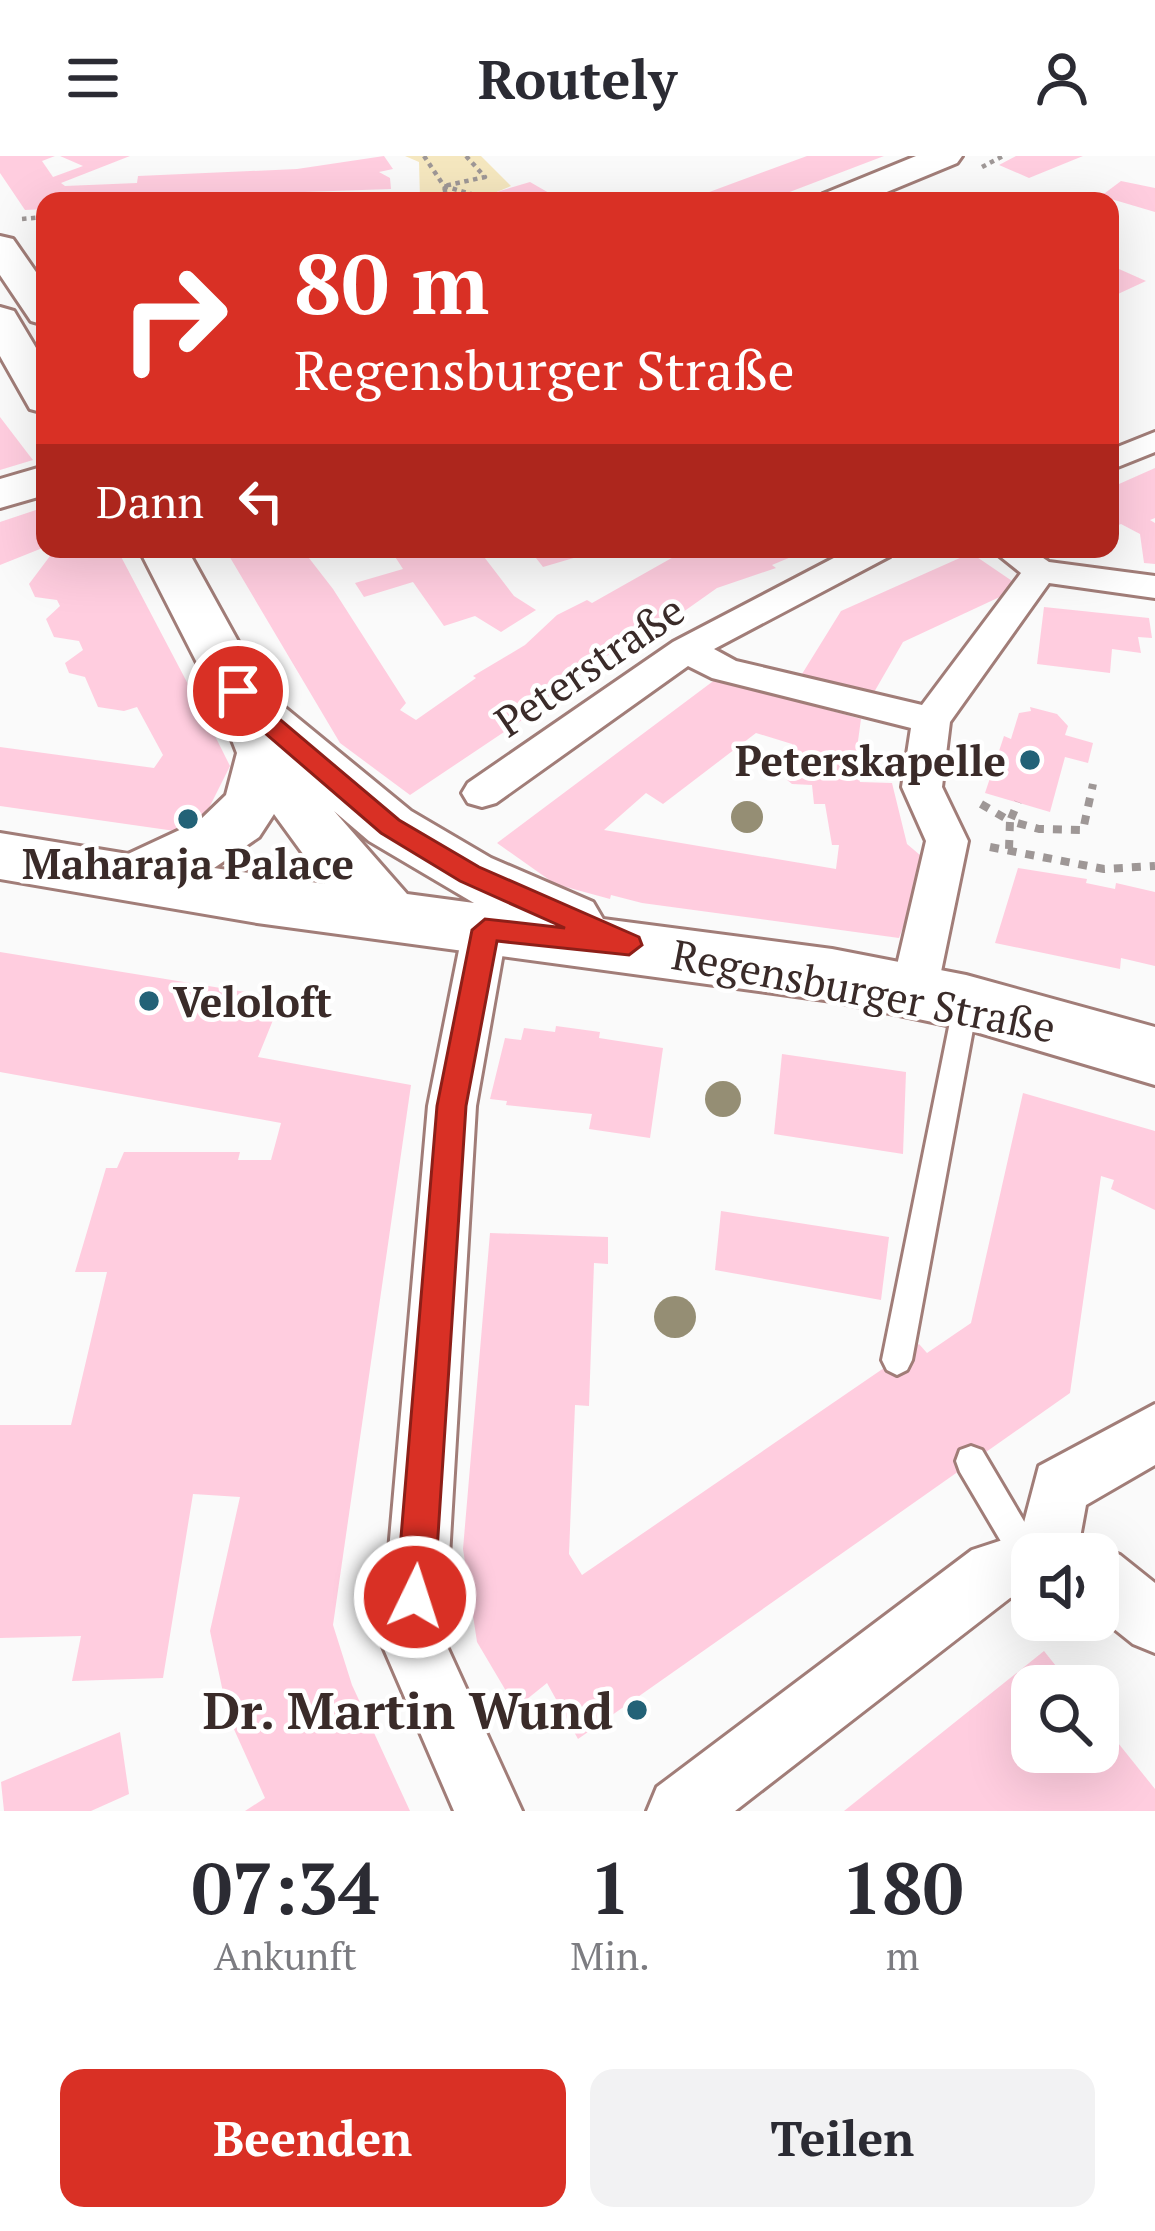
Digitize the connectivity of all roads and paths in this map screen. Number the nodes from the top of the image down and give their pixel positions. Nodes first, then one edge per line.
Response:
1 (424, 156) edge
2 (466, 156) edge
3 (945, 156) edge
4 (444, 185) junction
5 (445, 192) edge
6 (466, 192) edge
7 (858, 192) edge
8 (0, 247) edge
9 (36, 300) edge
10 (0, 319) edge
11 (36, 384) edge
12 (1155, 441) edge
13 (1119, 457) edge
14 (36, 483) edge
15 (0, 494) edge
16 (168, 558) edge
17 (859, 558) edge
18 (1021, 558) edge
19 (1040, 571) junction
20 (1155, 587) edge
21 (686, 650) junction
22 (931, 720) junction
23 (255, 729) junction
24 (1094, 784) dead end
25 (482, 793) dead end
26 (967, 796) dead end
27 (1018, 802) dead end
28 (1010, 821) junction
29 (1009, 850) dead end
30 (1025, 852) dead end
31 (0, 856) edge
32 (1155, 866) edge
33 (130, 878) junction
34 (389, 917) junction
35 (485, 930) junction
36 (629, 945) junction
37 (934, 979) junction
38 (1155, 1056) edge
39 (897, 1360) dead end
40 (1155, 1432) edge
41 (971, 1461) dead end
42 (1019, 1533) edge
43 (1045, 1533) edge
44 (1011, 1567) edge
45 (1119, 1594) edge
46 (1155, 1622) edge
47 (488, 1811) edge
48 (681, 1811) edge

1 - 4 path
2 - 4 path
3 - 7 main road
4 - 5 path
4 - 6 path
8 - 9 main road
10 - 11 main road
12 - 13 street
14 - 15 main road
16 - 23 main road
17 - 21 street, Peterstraße
18 - 19 street
19 - 20 street
19 - 22 street
21 - 22 street
21 - 25 street, Peterstraße
22 - 37 street
23 - 33 main road
23 - 34 main road
23 - 36 main road
24 - 28 path
26 - 28 path
27 - 28 path
28 - 29 path
30 - 32 path
31 - 33 main road, Regensburger Straße
33 - 34 main road, Regensburger Straße
34 - 35 main road, Regensburger Straße
35 - 36 main road, Regensburger Straße
35 - 47 street
36 - 37 main road, Regensburger Straße
37 - 38 main road, Regensburger Straße
37 - 39 lane
40 - 43 street
41 - 42 lane
44 - 48 street
45 - 46 street

